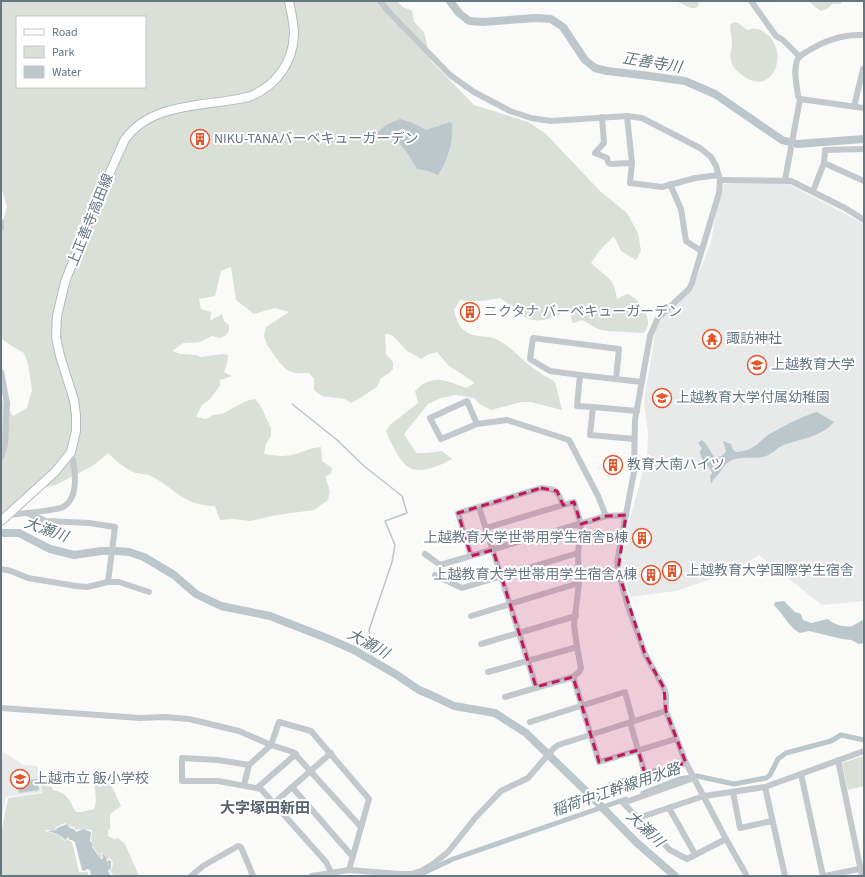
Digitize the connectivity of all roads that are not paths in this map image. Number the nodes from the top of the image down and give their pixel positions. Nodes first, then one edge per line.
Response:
1 (289, 1) edge
2 (380, 1) edge
3 (752, 1) edge
4 (864, 36) edge
5 (800, 56) junction
6 (864, 70) edge
7 (800, 99) junction
8 (854, 107) junction
9 (864, 108) edge
10 (627, 116) junction
11 (602, 118) junction
12 (864, 150) edge
13 (632, 163) junction
14 (824, 164) junction
15 (719, 177) junction
16 (785, 180) junction
17 (864, 181) edge
18 (670, 184) junction
19 (812, 191) junction
20 (864, 220) edge
21 (1, 222) edge
22 (1, 228) edge
23 (701, 251) junction
24 (1, 372) edge
25 (580, 375) junction
26 (616, 379) junction
27 (642, 382) junction
28 (593, 407) junction
29 (637, 411) junction
30 (477, 424) junction
31 (634, 439) junction
32 (71, 452) junction
33 (1, 457) edge
34 (563, 505) junction
35 (480, 507) junction
36 (29, 514) junction
37 (606, 516) junction
38 (626, 516) junction
39 (2, 519) edge
40 (581, 524) junction
41 (486, 528) junction
42 (493, 550) junction
43 (578, 553) junction
44 (425, 554) dead end
45 (472, 556) junction
46 (1, 569) edge
47 (435, 575) dead end
48 (501, 576) junction
49 (108, 582) junction
50 (579, 583) junction
51 (149, 592) dead end
52 (510, 604) junction
53 (471, 616) dead end
54 (576, 616) junction
55 (519, 632) junction
56 (481, 644) dead end
57 (576, 647) junction
58 (528, 660) junction
59 (488, 672) dead end
60 (573, 677) junction
61 (536, 687) junction
62 (504, 697) dead end
63 (582, 705) junction
64 (1, 708) edge
65 (666, 711) junction
66 (530, 722) dead end
67 (632, 722) junction
68 (591, 735) junction
69 (676, 739) junction
70 (271, 745) junction
71 (638, 750) junction
72 (864, 751) edge
73 (331, 753) junction
74 (296, 754) junction
75 (838, 760) junction
76 (686, 763) junction
77 (249, 765) junction
78 (310, 770) junction
79 (645, 774) junction
80 (802, 774) junction
81 (694, 778) junction
82 (244, 785) junction
83 (610, 785) dead end
84 (292, 787) junction
85 (765, 787) junction
86 (257, 788) junction
87 (733, 792) junction
88 (704, 796) junction
89 (274, 803) junction
90 (669, 808) junction
91 (638, 818) junction
92 (772, 821) junction
93 (361, 826) junction
94 (726, 839) junction
95 (695, 854) junction
96 (352, 856) junction
97 (862, 868) edge
98 (348, 870) junction
99 (331, 872) junction
100 (191, 876) edge
101 (253, 876) edge
102 (312, 876) edge
103 (747, 876) edge
104 (785, 876) edge
105 (824, 876) edge
106 (862, 876) edge

1 - 32 main road, 上正善寺高田線
2 - 11 street
3 - 5 street
4 - 5 street
5 - 7 street
6 - 8 street
7 - 8 street
7 - 16 street
8 - 9 street
10 - 11 street
10 - 13 street
10 - 15 street
11 - 13 street
12 - 14 street
13 - 18 street
14 - 17 street
14 - 19 street
15 - 16 street
15 - 18 street
15 - 23 street
16 - 19 street
18 - 23 street
19 - 20 street
21 - 22 street
23 - 27 street
24 - 33 street
25 - 26 street
25 - 26 street
25 - 28 street
26 - 27 street
27 - 29 street
28 - 29 street
28 - 31 street
29 - 31 street
30 - 30 street
30 - 37 street
31 - 38 street
32 - 36 street
32 - 39 main road, 上正善寺高田線
34 - 35 street
34 - 40 street
34 - 41 street
35 - 41 street
35 - 45 street
36 - 39 street
36 - 49 street
37 - 38 street
37 - 40 street
38 - 65 street
40 - 42 street
40 - 43 street
41 - 42 street
42 - 45 street
42 - 48 street
43 - 48 street
43 - 50 street
44 - 45 street
46 - 49 street
47 - 48 street
48 - 52 street
49 - 51 street
50 - 52 street
50 - 54 street
52 - 53 street
52 - 55 street
54 - 55 street
54 - 57 street
55 - 56 street
55 - 58 street
57 - 58 street
57 - 60 street
58 - 59 street
58 - 61 street
60 - 61 street
60 - 63 street
61 - 62 street
63 - 66 street
63 - 67 street
63 - 68 street
64 - 70 street
65 - 67 street
65 - 69 street
67 - 68 street
67 - 71 street
68 - 71 street
68 - 98 street
69 - 71 street
69 - 76 street
70 - 73 street
70 - 74 street
70 - 77 street
71 - 79 street
72 - 75 street
73 - 78 street
73 - 93 street
74 - 78 street
74 - 86 street
75 - 80 street
75 - 97 street
76 - 79 street
76 - 81 street
77 - 82 street
77 - 82 street
78 - 84 street
78 - 93 street
79 - 83 street
80 - 85 street
80 - 105 street
81 - 88 street
81 - 91 street
82 - 86 street
84 - 89 street
84 - 96 street
85 - 87 street
85 - 92 street
86 - 89 street
87 - 88 street
87 - 92 street
88 - 90 street
88 - 94 street
89 - 99 street
90 - 91 street
90 - 95 street
91 - 95 street
92 - 104 street
93 - 96 street
94 - 95 street
94 - 103 street
96 - 98 street
97 - 105 street
97 - 106 street
98 - 99 street
99 - 102 street
100 - 101 street

